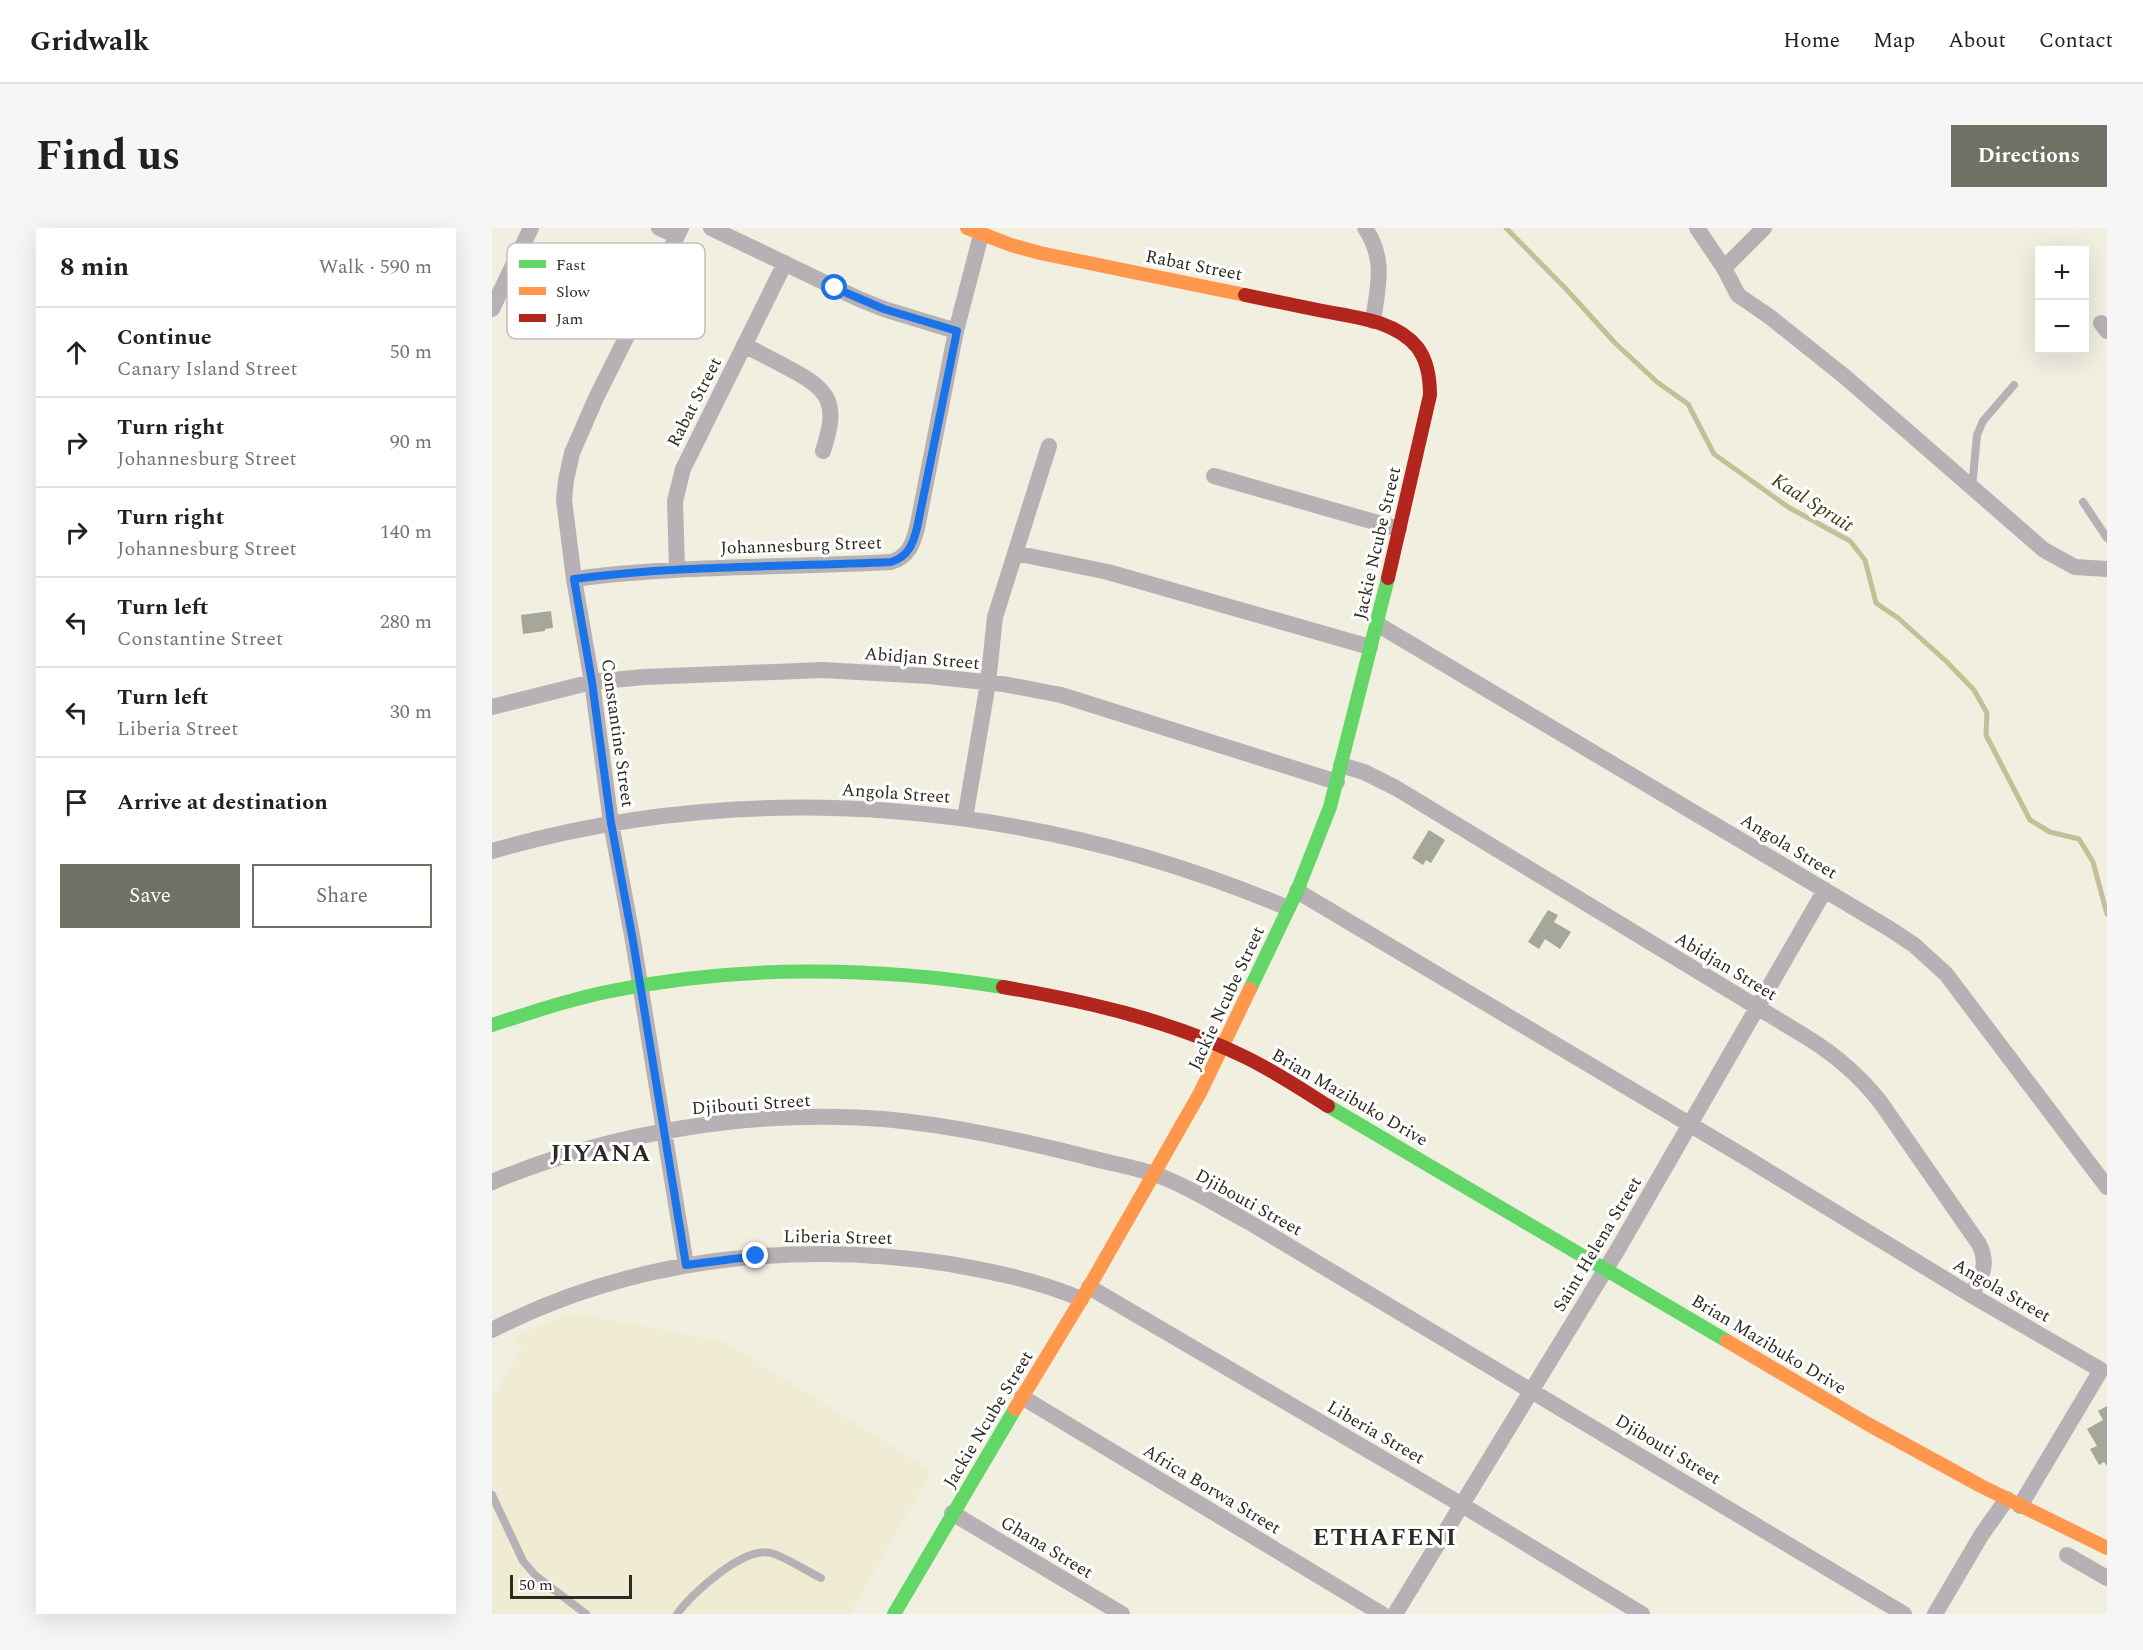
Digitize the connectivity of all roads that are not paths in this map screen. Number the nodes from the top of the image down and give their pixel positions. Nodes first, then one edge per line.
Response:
1 (531, 228) edge
2 (660, 228) edge
3 (711, 228) edge
4 (1365, 228) edge
5 (1697, 228) edge
6 (1764, 228) edge
7 (679, 232) edge
8 (974, 232) edge
9 (524, 243) edge
10 (785, 263) junction
11 (1724, 268) junction
12 (507, 278) edge
13 (492, 309) edge
14 (1373, 321) junction
15 (957, 331) junction
16 (626, 339) edge
17 (1413, 341) joint
18 (744, 345) junction
19 (2014, 385) dead end
20 (1049, 446) dead end
21 (823, 451) dead end
22 (1214, 476) dead end
23 (1972, 488) junction
24 (2083, 502) dead end
25 (1399, 529) junction
26 (2107, 538) edge
27 (1015, 553) junction
28 (677, 569) junction
29 (2107, 569) edge
30 (574, 579) junction
31 (1377, 624) junction
32 (1370, 647) junction
33 (592, 682) junction
34 (988, 683) junction
35 (492, 707) edge
36 (1341, 765) junction
37 (1337, 782) junction
38 (965, 818) junction
39 (611, 823) junction
40 (492, 851) edge
41 (1825, 890) junction
42 (1297, 891) junction
43 (1288, 908) junction
44 (640, 986) junction
45 (1757, 1007) junction
46 (492, 1025) edge
47 (1223, 1047) junction
48 (1689, 1125) junction
49 (665, 1132) junction
50 (1154, 1174) junction
51 (492, 1182) edge
52 (2107, 1187) edge
53 (686, 1265) junction
54 (1606, 1268) junction
55 (1085, 1293) junction
56 (1971, 1295) junction
57 (492, 1330) edge
58 (2104, 1364) edge
59 (1530, 1390) junction
60 (1022, 1397) junction
61 (492, 1495) edge
62 (2013, 1502) junction
63 (1462, 1505) junction
64 (952, 1513) junction
65 (2107, 1548) edge
66 (2067, 1555) dead end
67 (821, 1578) dead end
68 (2107, 1578) edge
69 (586, 1614) edge
70 (677, 1614) edge
71 (894, 1614) edge
72 (1122, 1614) edge
73 (1382, 1614) edge
74 (1395, 1614) edge
75 (1642, 1614) edge
76 (1904, 1614) edge
77 (1935, 1614) edge

1 - 9 street
2 - 7 street
3 - 10 street
4 - 14 street
5 - 11 street
6 - 11 street
8 - 14 street, Rabat Street
8 - 15 street, Johannesburg Street
10 - 15 street
10 - 18 street, Rabat Street
11 - 23 street
12 - 13 street
14 - 17 street, Rabat Street
15 - 28 street, Johannesburg Street
16 - 30 street, Constantine Street
17 - 25 street, Jackie Ncube Street
18 - 21 street
18 - 28 street, Rabat Street
19 - 23 lane
20 - 27 street
22 - 25 street
23 - 29 street
24 - 26 lane
25 - 31 street, Jackie Ncube Street
27 - 32 street
27 - 34 street
28 - 30 street, Johannesburg Street
30 - 33 street, Constantine Street
31 - 32 street, Jackie Ncube Street
31 - 41 street, Angola Street
32 - 36 street, Jackie Ncube Street
33 - 34 street, Abidjan Street
33 - 35 street, Abidjan Street
33 - 39 street, Constantine Street
34 - 37 street, Abidjan Street
34 - 38 street
36 - 37 street, Jackie Ncube Street
36 - 45 street, Abidjan Street
37 - 42 street, Jackie Ncube Street
38 - 39 street, Angola Street
38 - 43 street, Angola Street
39 - 40 street, Angola Street
39 - 44 street, Constantine Street
41 - 45 street, Saint Helena Street
41 - 52 street, Angola Street
42 - 43 street, Jackie Ncube Street
42 - 48 street, Angola Street
43 - 47 street, Jackie Ncube Street
44 - 46 street, Brian Mazibuko Drive
44 - 47 street, Brian Mazibuko Drive
44 - 49 street, Constantine Street
45 - 48 street, Saint Helena Street
45 - 56 street, Abidjan Street
47 - 50 street, Jackie Ncube Street
47 - 54 street, Brian Mazibuko Drive
48 - 54 street, Saint Helena Street
48 - 56 street, Angola Street
49 - 50 street, Djibouti Street
49 - 51 street, Djibouti Street
49 - 53 street, Constantine Street
50 - 55 street, Jackie Ncube Street
50 - 59 street, Djibouti Street
53 - 55 street, Liberia Street
53 - 57 street, Liberia Street
54 - 59 street, Saint Helena Street
54 - 62 street, Brian Mazibuko Drive
55 - 60 street, Jackie Ncube Street
55 - 63 street, Liberia Street
56 - 58 street, Angola Street
58 - 62 street, Angola Street
59 - 63 street, Saint Helena Street
59 - 76 street, Djibouti Street
60 - 64 street, Jackie Ncube Street
60 - 73 street, Africa Borwa Street
61 - 69 lane
62 - 65 street, Brian Mazibuko Drive
62 - 77 street, Angola Street
63 - 74 street, Saint Helena Street
63 - 75 street, Liberia Street
64 - 71 street, Jackie Ncube Street
64 - 72 street, Ghana Street
66 - 68 street
67 - 70 lane

